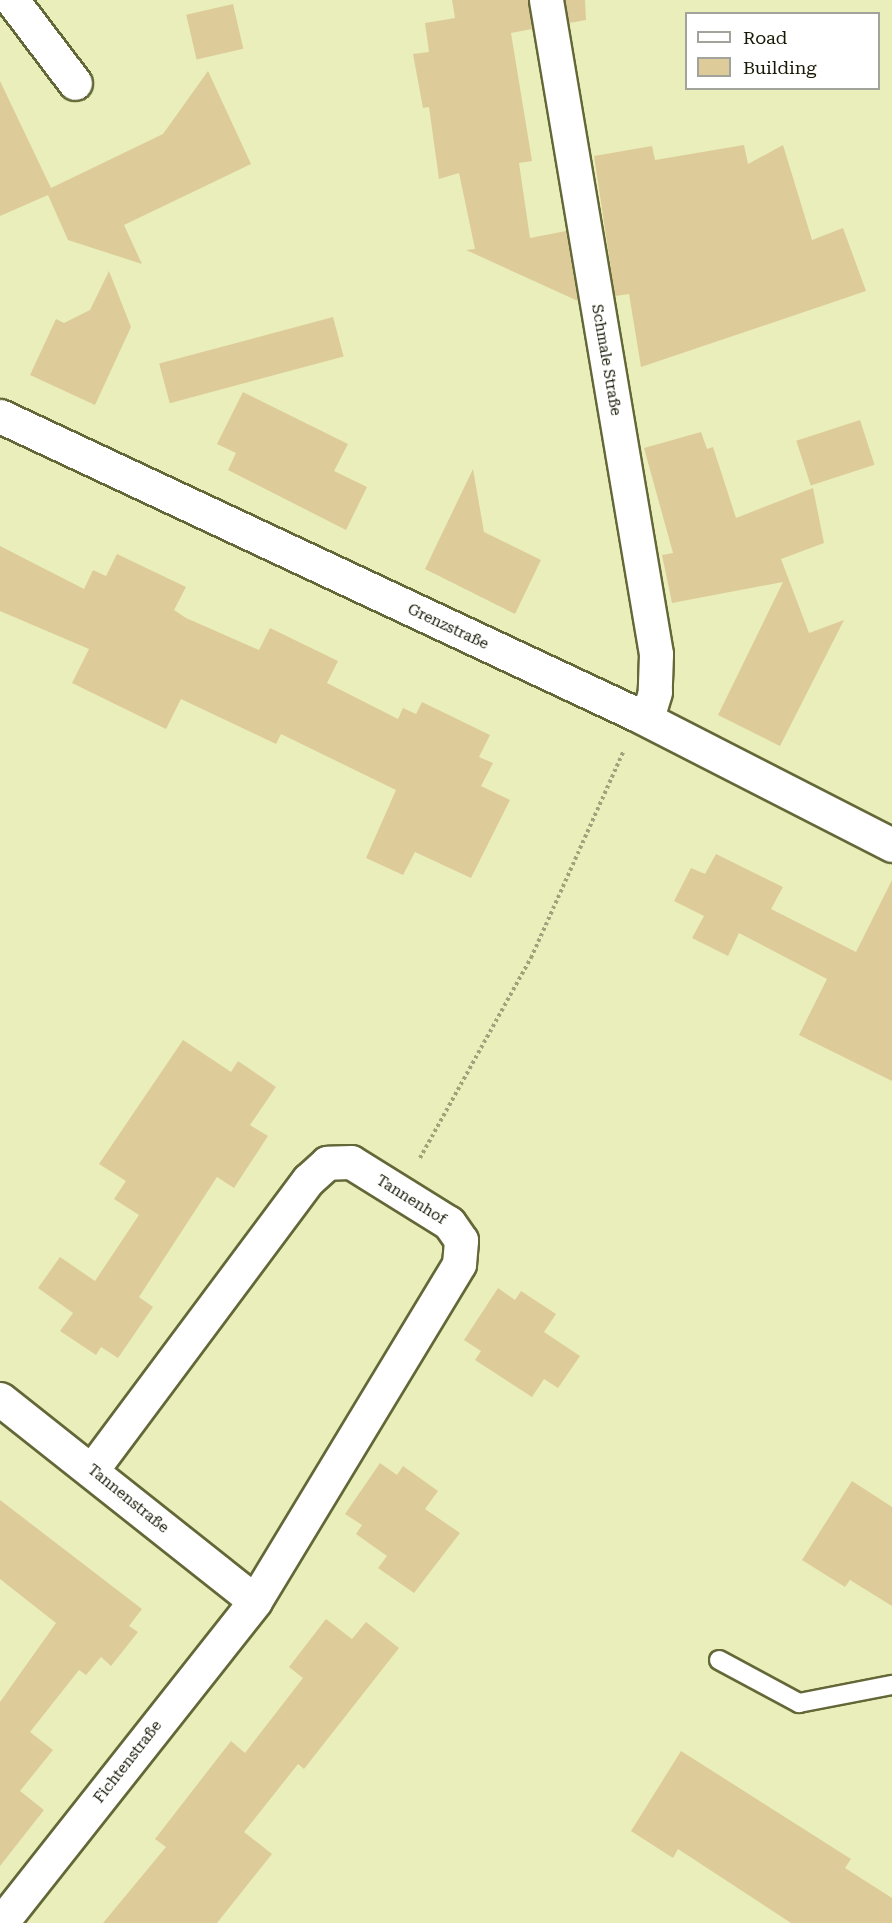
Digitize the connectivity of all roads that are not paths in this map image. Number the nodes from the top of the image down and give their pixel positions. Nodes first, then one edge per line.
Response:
1 (12, 0) edge
2 (546, 0) edge
3 (75, 83) dead end
4 (0, 416) edge
5 (643, 717) junction
6 (892, 845) edge
7 (0, 1399) edge
8 (92, 1470) junction
9 (255, 1601) junction
10 (719, 1660) dead end
11 (892, 1685) edge
12 (1, 1923) edge

1 - 3 street
2 - 5 street, Schmale Straße
4 - 5 street, Grenzstraße
5 - 6 street, Grenzstraße
7 - 8 street, Tannenstraße
8 - 9 street, Tannenstraße
8 - 9 street, Tannenhof
9 - 12 street, Fichtenstraße
10 - 11 lane

